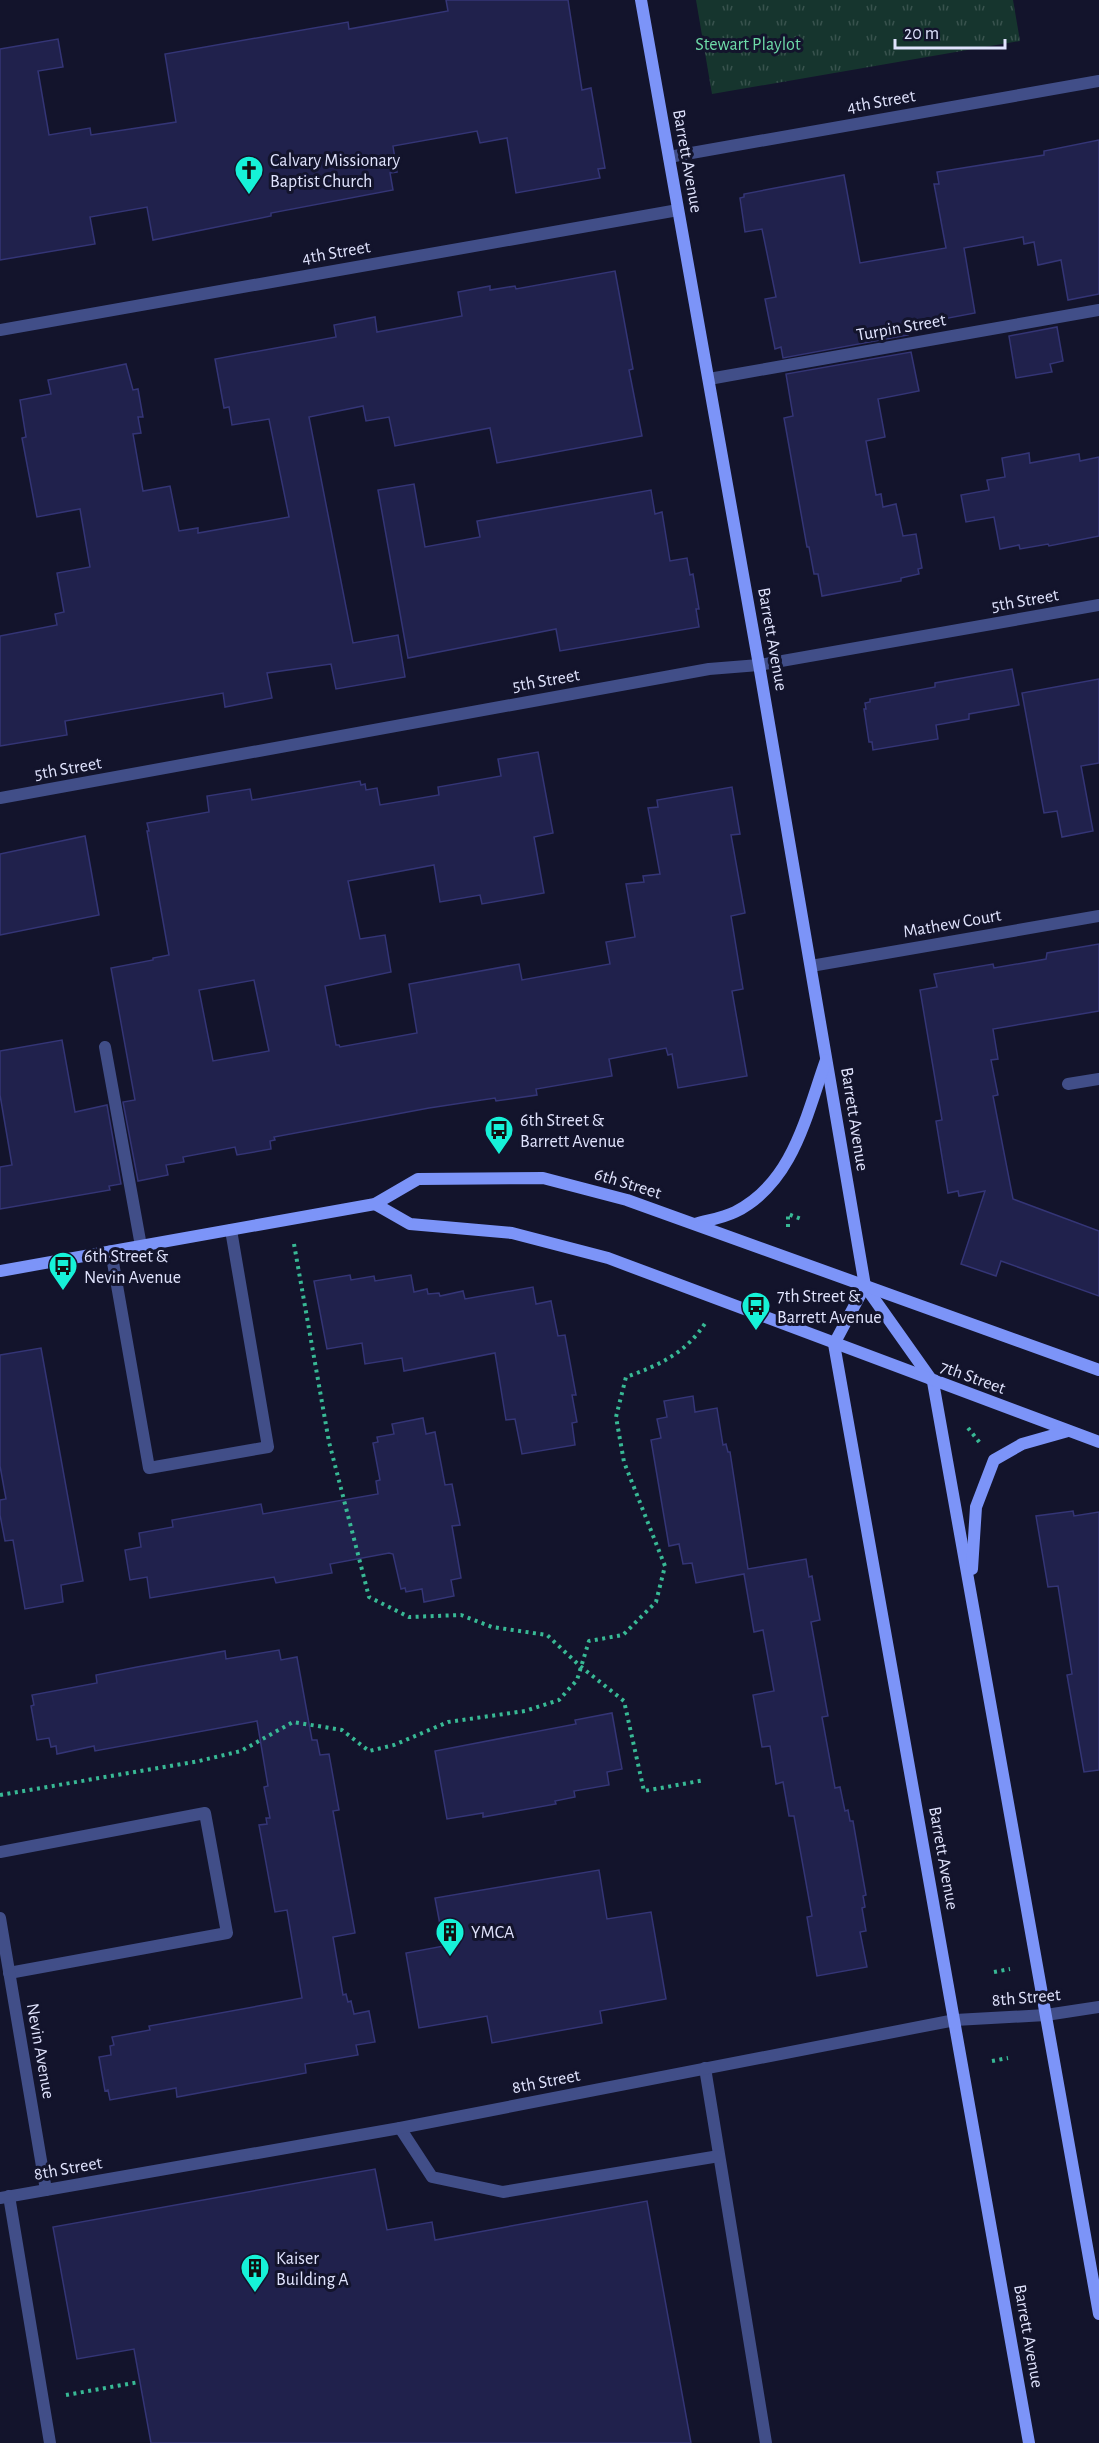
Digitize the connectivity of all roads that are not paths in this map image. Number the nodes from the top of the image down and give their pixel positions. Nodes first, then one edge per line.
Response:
1 (641, 0) edge
2 (1099, 81) edge
3 (669, 156) junction
4 (678, 210) junction
5 (1099, 310) edge
6 (0, 330) edge
7 (709, 379) junction
8 (1099, 605) edge
9 (759, 665) junction
10 (0, 798) edge
11 (1099, 916) edge
12 (811, 966) junction
13 (105, 1047) dead end
14 (827, 1059) junction
15 (1099, 1079) edge
16 (1068, 1084) dead end
17 (375, 1204) junction
18 (695, 1224) junction
19 (231, 1230) junction
20 (141, 1246) junction
21 (111, 1251) junction
22 (0, 1271) edge
23 (865, 1286) junction
24 (834, 1344) junction
25 (1099, 1370) edge
26 (933, 1382) junction
27 (1068, 1431) junction
28 (1099, 1442) edge
29 (970, 1588) junction
30 (0, 1852) edge
31 (0, 1918) edge
32 (9, 1973) junction
33 (1099, 2007) edge
34 (1046, 2015) junction
35 (955, 2020) junction
36 (705, 2068) junction
37 (400, 2128) junction
38 (719, 2156) junction
39 (46, 2190) junction
40 (5, 2197) edge
41 (1099, 2313) edge
42 (50, 2443) edge
43 (766, 2443) edge
44 (1029, 2443) edge

1 - 3 main road, Barrett Avenue
2 - 3 street, 4th Street
3 - 4 main road, Barrett Avenue
4 - 6 street, 4th Street
4 - 7 main road, Barrett Avenue
5 - 7 street, Turpin Street
7 - 9 main road, Barrett Avenue
8 - 9 street, 5th Street
9 - 10 street, 5th Street
9 - 12 main road, Barrett Avenue
11 - 12 street, Mathew Court
12 - 14 main road, Barrett Avenue
13 - 20 street
14 - 18 main road
14 - 23 main road, Barrett Avenue
15 - 16 street
17 - 18 main road, 6th Street
17 - 19 main road, 6th Street
17 - 24 main road
18 - 23 main road, 6th Street
19 - 20 main road, 6th Street
19 - 21 street
20 - 21 main road, 6th Street
21 - 22 main road, 6th Street
23 - 24 main road
23 - 25 main road
23 - 26 main road, Barrett Avenue
24 - 26 main road, 7th Street
24 - 35 main road, Barrett Avenue
26 - 27 main road, 7th Street
26 - 29 main road, Barrett Avenue
27 - 28 main road, 7th Street
27 - 29 main road
29 - 34 main road, Barrett Avenue
30 - 32 street
31 - 32 street, Nevin Avenue
32 - 39 street, Nevin Avenue
33 - 34 street, 8th Street
34 - 35 street, 8th Street
34 - 41 main road, Barrett Avenue
35 - 36 street, 8th Street
35 - 44 main road, Barrett Avenue
36 - 37 street, 8th Street
36 - 38 street
37 - 38 street
37 - 39 street, 8th Street
38 - 43 street
39 - 40 street, 8th Street
40 - 42 street

